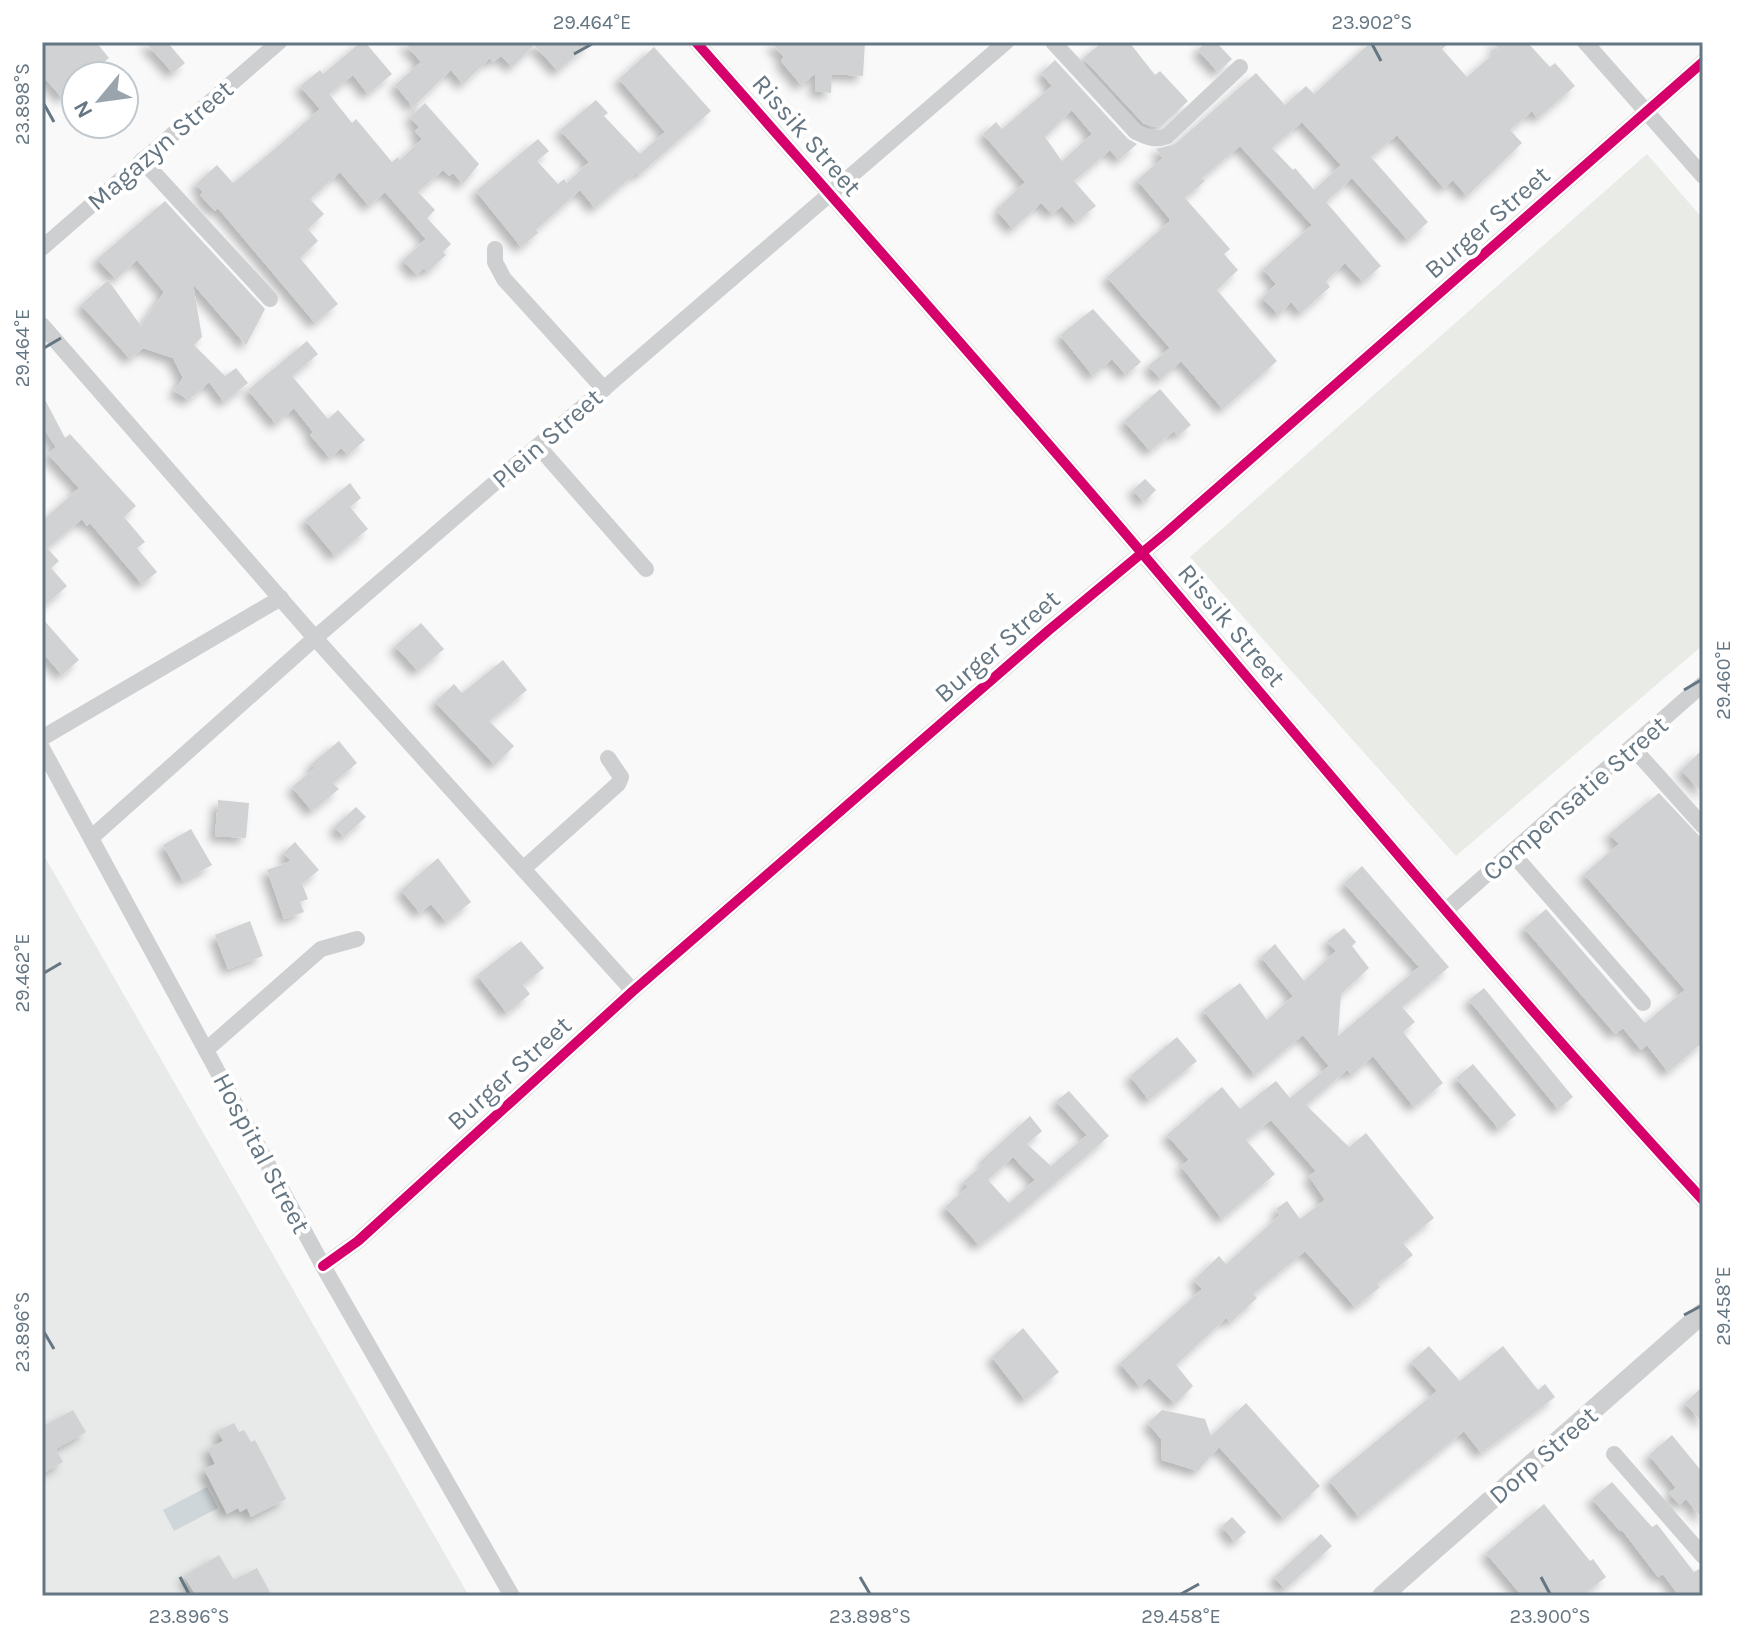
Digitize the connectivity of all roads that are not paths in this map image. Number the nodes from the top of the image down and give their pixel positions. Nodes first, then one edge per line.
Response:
1 (279, 42) edge
2 (696, 42) edge
3 (1006, 42) edge
4 (1053, 42) edge
5 (1585, 42) edge
6 (1703, 62) edge
7 (1240, 67) dead end
8 (1646, 111) junction
9 (142, 160) junction
10 (1703, 176) edge
11 (830, 194) junction
12 (42, 248) edge
13 (495, 249) dead end
14 (270, 299) dead end
15 (42, 325) edge
16 (604, 389) junction
17 (538, 446) junction
18 (1141, 553) junction
19 (646, 569) dead end
20 (281, 598) junction
21 (315, 638) junction
22 (1703, 684) edge
23 (42, 738) edge
24 (42, 748) edge
25 (1633, 748) junction
26 (608, 758) dead end
27 (1703, 826) edge
28 (92, 837) junction
29 (1512, 853) junction
30 (523, 869) junction
31 (1446, 910) junction
32 (357, 939) dead end
33 (633, 991) junction
34 (1643, 1003) dead end
35 (206, 1050) junction
36 (1703, 1200) edge
37 (323, 1266) junction
38 (1703, 1313) edge
39 (1614, 1454) dead end
40 (1703, 1556) edge
41 (512, 1596) edge
42 (1382, 1596) edge

1 - 9 street, Magazyn Street
2 - 11 street, Rissik Street
3 - 11 street, Plein Street
4 - 7 street
5 - 8 street
6 - 8 street, Burger Street
8 - 10 street
8 - 18 street, Burger Street
9 - 12 street, Magazyn Street
9 - 14 street
11 - 16 street, Plein Street
11 - 18 street, Rissik Street
13 - 16 street
15 - 20 street
16 - 17 street, Plein Street
17 - 19 street
17 - 21 street, Plein Street
18 - 31 street, Rissik Street
18 - 33 street, Burger Street
20 - 21 street
20 - 23 street
21 - 28 street, Plein Street
21 - 30 street
22 - 25 street, Compensatie Street
24 - 28 street, Hospital Street
25 - 27 street
25 - 29 street, Compensatie Street
26 - 30 street
28 - 35 street, Hospital Street
29 - 31 street, Compensatie Street
29 - 34 street
30 - 33 street
31 - 36 street, Rissik Street
32 - 35 street
33 - 37 street, Burger Street
35 - 37 street, Hospital Street
37 - 41 street, Hospital Street
38 - 42 street, Dorp Street
39 - 40 street

